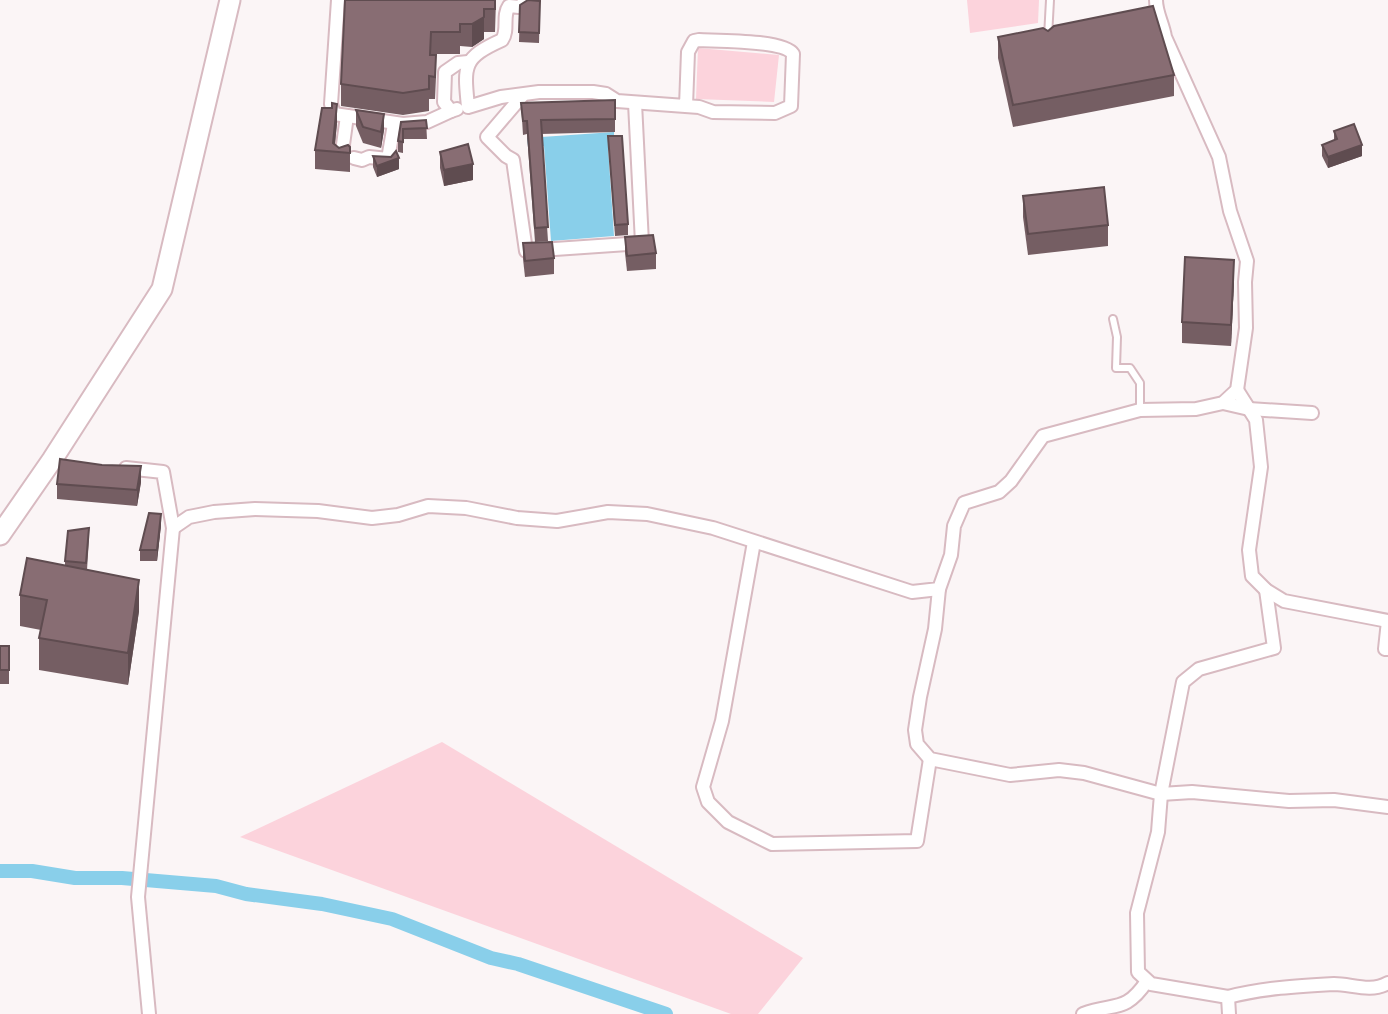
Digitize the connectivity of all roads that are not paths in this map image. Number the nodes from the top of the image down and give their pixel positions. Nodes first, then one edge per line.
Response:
1 (230, 0) edge
2 (338, 0) edge
3 (529, 0) edge
4 (1050, 0) edge
5 (1156, 0) edge
6 (507, 3) edge
7 (1048, 46) edge
8 (468, 62) junction
9 (522, 96) junction
10 (635, 103) junction
11 (686, 106) junction
12 (468, 107) junction
13 (451, 111) junction
14 (347, 116) junction
15 (394, 124) junction
16 (1113, 319) dead end
17 (1237, 390) junction
18 (1223, 404) junction
19 (1249, 409) junction
20 (1140, 410) junction
21 (1312, 413) dead end
22 (107, 466) edge
23 (173, 528) junction
24 (0, 535) edge
25 (754, 542) junction
26 (939, 589) junction
27 (1266, 590) junction
28 (1388, 649) edge
29 (930, 760) junction
30 (1161, 794) junction
31 (1388, 807) edge
32 (1147, 981) junction
33 (1388, 983) edge
34 (1228, 997) junction
35 (149, 1014) edge
36 (1083, 1014) edge
37 (1229, 1014) edge

1 - 24 street
2 - 14 street
3 - 6 street
4 - 7 lane
5 - 17 street
6 - 8 street
8 - 12 street
8 - 13 street
9 - 10 street
9 - 10 street
9 - 12 street
10 - 11 street
11 - 11 street
12 - 13 street
13 - 15 street
14 - 15 street
14 - 15 street
16 - 20 lane
17 - 18 street
17 - 19 street
18 - 19 street
18 - 20 street
19 - 21 street
19 - 27 street
20 - 26 street
22 - 23 street
23 - 25 street
23 - 35 street
25 - 26 street
25 - 29 street
26 - 29 street
27 - 28 street
27 - 30 street
29 - 30 street
30 - 31 street
30 - 32 street
32 - 34 street
32 - 36 street
33 - 34 street
34 - 37 street

